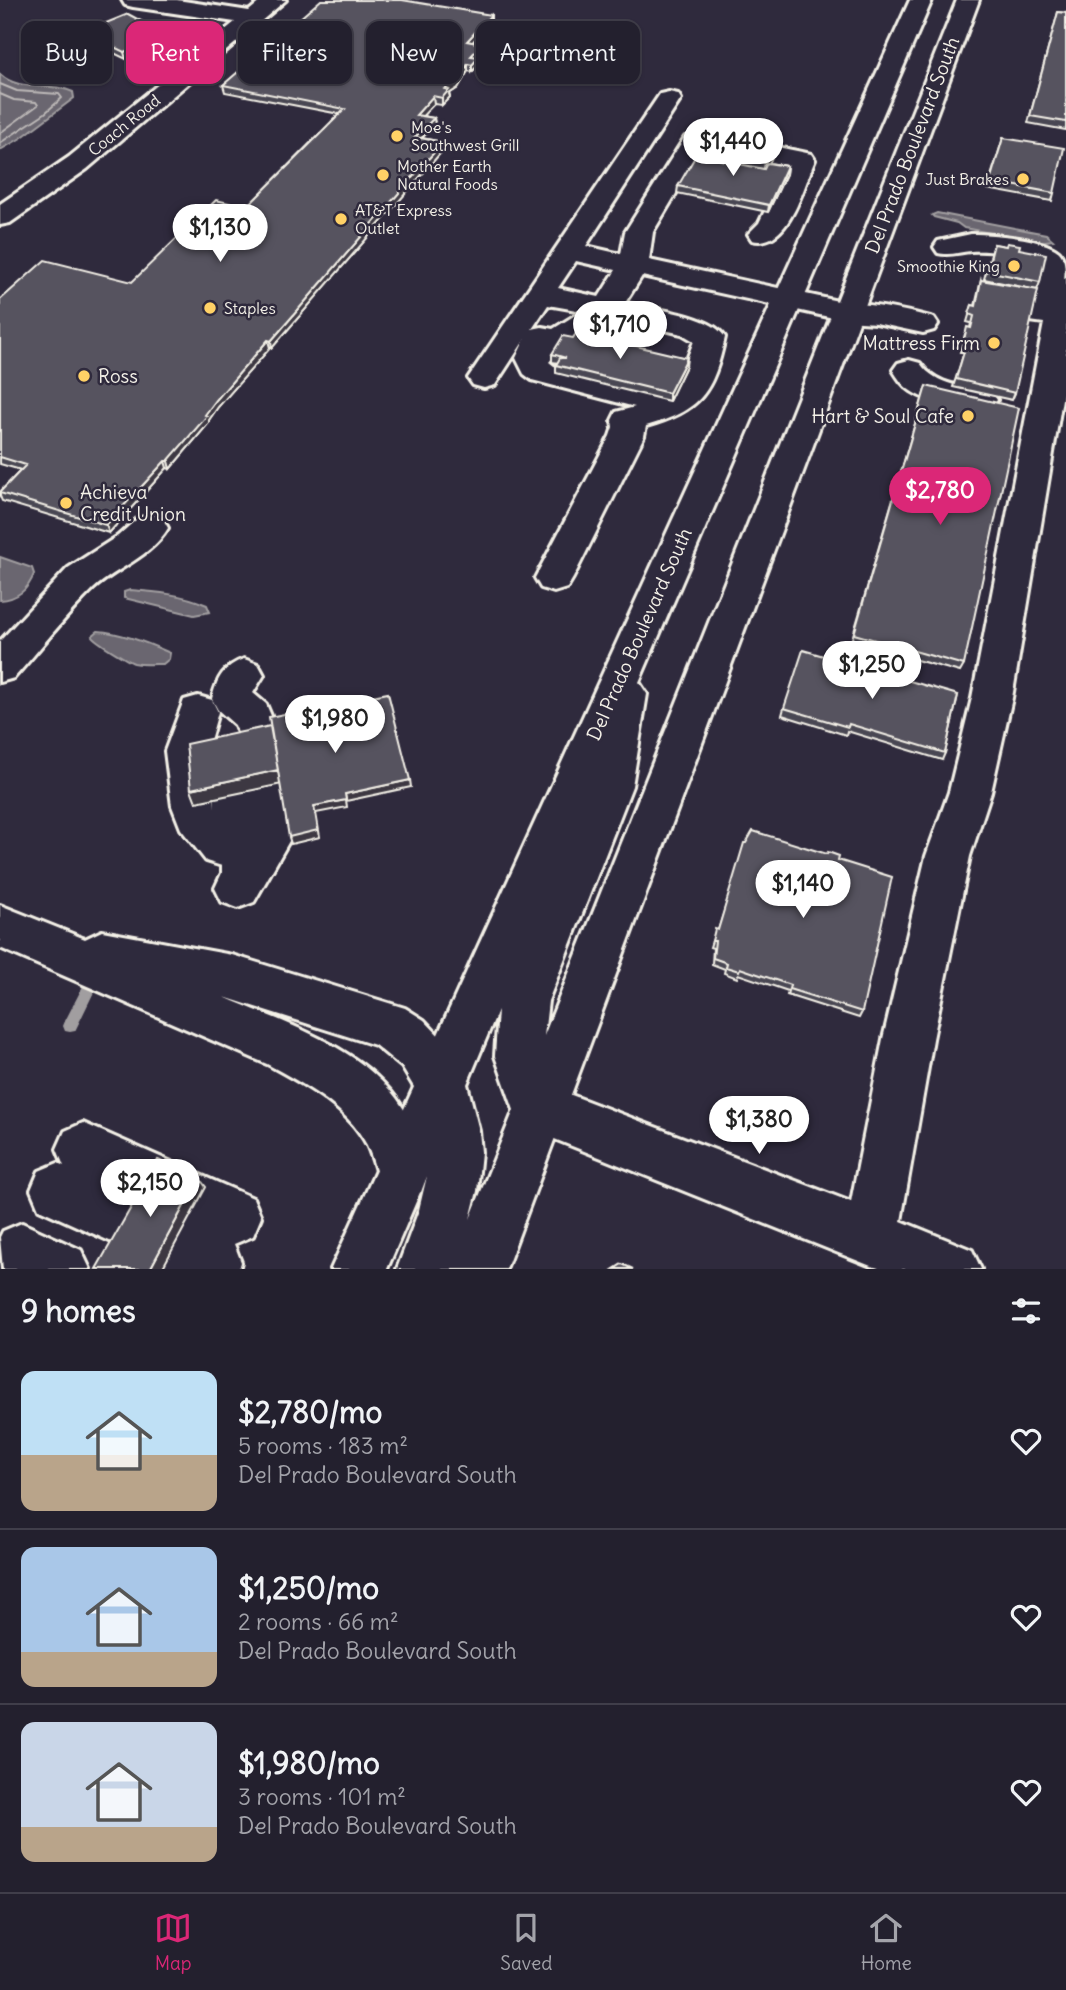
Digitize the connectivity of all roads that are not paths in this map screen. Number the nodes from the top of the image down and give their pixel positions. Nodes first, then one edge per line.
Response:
1 (133, 0) edge
2 (275, 0) edge
3 (921, 0) edge
4 (945, 0) edge
5 (968, 0) edge
6 (253, 18) junction
7 (933, 92) junction
8 (669, 99) dead end
9 (726, 155) edge
10 (684, 156) junction
11 (769, 163) edge
12 (797, 174) junction
13 (0, 218) edge
14 (762, 233) dead end
15 (575, 242) junction
16 (948, 247) dead end
17 (636, 255) junction
18 (1066, 287) edge
19 (792, 289) junction
20 (539, 295) junction
21 (852, 301) junction
22 (607, 308) junction
23 (926, 317) dead end
24 (1047, 334) junction
25 (909, 370) dead end
26 (484, 378) dead end
27 (653, 411) junction
28 (150, 528) dead end
29 (554, 578) dead end
30 (632, 651) junction
31 (0, 667) edge
32 (236, 748) edge
33 (243, 792) edge
34 (12, 931) edge
35 (441, 1084) junction
36 (540, 1108) junction
37 (70, 1170) dead end
38 (402, 1173) junction
39 (185, 1222) edge
40 (871, 1239) junction
41 (359, 1269) edge
42 (425, 1269) edge
43 (478, 1269) edge
44 (953, 1269) edge

1 - 6 main road
2 - 6 main road, Coach Road
3 - 19 main road, Del Prado Boulevard South
4 - 7 main road
5 - 7 main road, Del Prado Boulevard South
6 - 13 main road, Coach Road
7 - 21 main road, Del Prado Boulevard South
8 - 15 main road
9 - 10 main road
10 - 12 main road
10 - 17 main road
11 - 12 main road
12 - 14 main road
15 - 17 main road
15 - 20 main road
16 - 24 main road
17 - 19 main road
17 - 22 main road
18 - 24 main road
19 - 21 main road
19 - 30 main road, Del Prado Boulevard South
20 - 22 main road
20 - 26 main road
21 - 23 main road
21 - 36 main road, Del Prado Boulevard South
22 - 27 main road
22 - 27 main road
24 - 25 main road
24 - 40 main road
27 - 29 main road
28 - 31 main road
30 - 35 main road, Del Prado Boulevard South
30 - 36 main road
32 - 33 main road
34 - 35 main road
34 - 38 main road
35 - 38 main road, Del Prado Boulevard South
35 - 42 main road
36 - 40 main road
36 - 43 main road, Del Prado Boulevard South
37 - 39 main road
38 - 41 main road, Del Prado Boulevard South
40 - 44 main road

